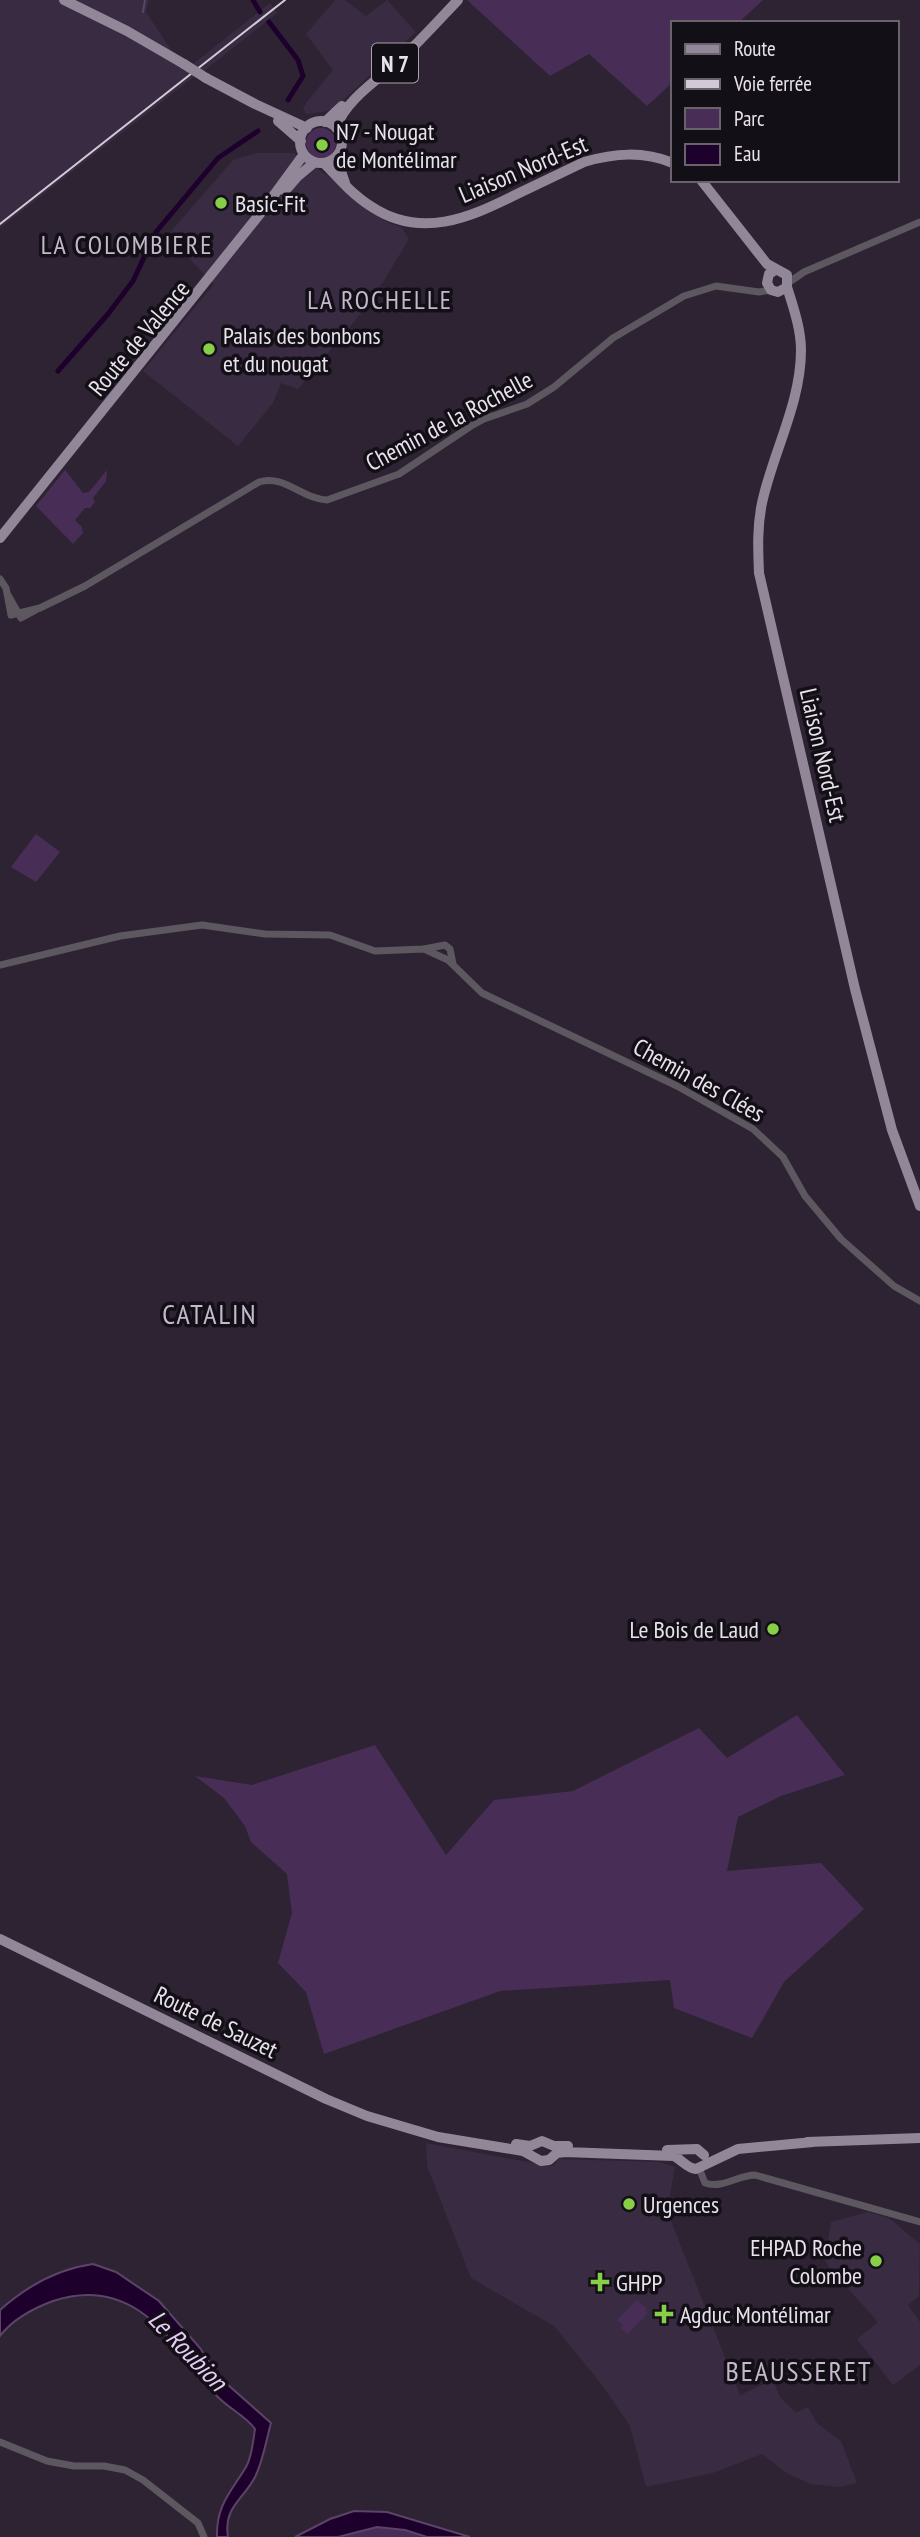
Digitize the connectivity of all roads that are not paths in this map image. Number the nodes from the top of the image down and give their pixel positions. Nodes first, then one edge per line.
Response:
1 (64, 0) edge
2 (450, 0) edge
3 (458, 0) edge
4 (255, 104) junction
5 (325, 122) junction
6 (307, 128) junction
7 (336, 128) junction
8 (301, 141) junction
9 (304, 154) junction
10 (336, 157) junction
11 (671, 162) edge
12 (320, 163) junction
13 (704, 182) edge
14 (347, 187) junction
15 (920, 222) edge
16 (777, 282) junction
17 (75, 445) junction
18 (1, 537) edge
19 (0, 579) edge
20 (0, 965) edge
21 (920, 1206) edge
22 (920, 1301) edge
23 (0, 1939) edge
24 (920, 2138) edge
25 (533, 2150) junction
26 (554, 2150) junction
27 (686, 2156) junction
28 (702, 2163) junction
29 (920, 2222) edge
30 (0, 2442) edge
31 (204, 2537) edge

1 - 4 main road, bridge
2 - 5 main road, N 7
3 - 7 main road, N 7
4 - 6 main road
4 - 8 main road
5 - 6 main road
5 - 7 main road
6 - 8 main road
7 - 10 main road
8 - 9 main road
9 - 12 main road
9 - 17 main road, Route de Valence
10 - 12 main road
10 - 14 main road
11 - 14 main road, Liaison Nord-Est
12 - 14 main road, Liaison Nord-Est
12 - 17 main road, Route de Valence
13 - 16 main road
15 - 16 street, Chemin de la Rochelle
16 - 19 street, Chemin de la Rochelle
16 - 21 main road, Liaison Nord-Est
17 - 18 main road, Route de Valence
20 - 22 street, Chemin des Clées
23 - 25 main road, Route de Sauzet
24 - 28 main road
25 - 26 main road
25 - 26 main road
26 - 27 main road
27 - 28 main road
27 - 28 main road
28 - 29 street
30 - 31 street

